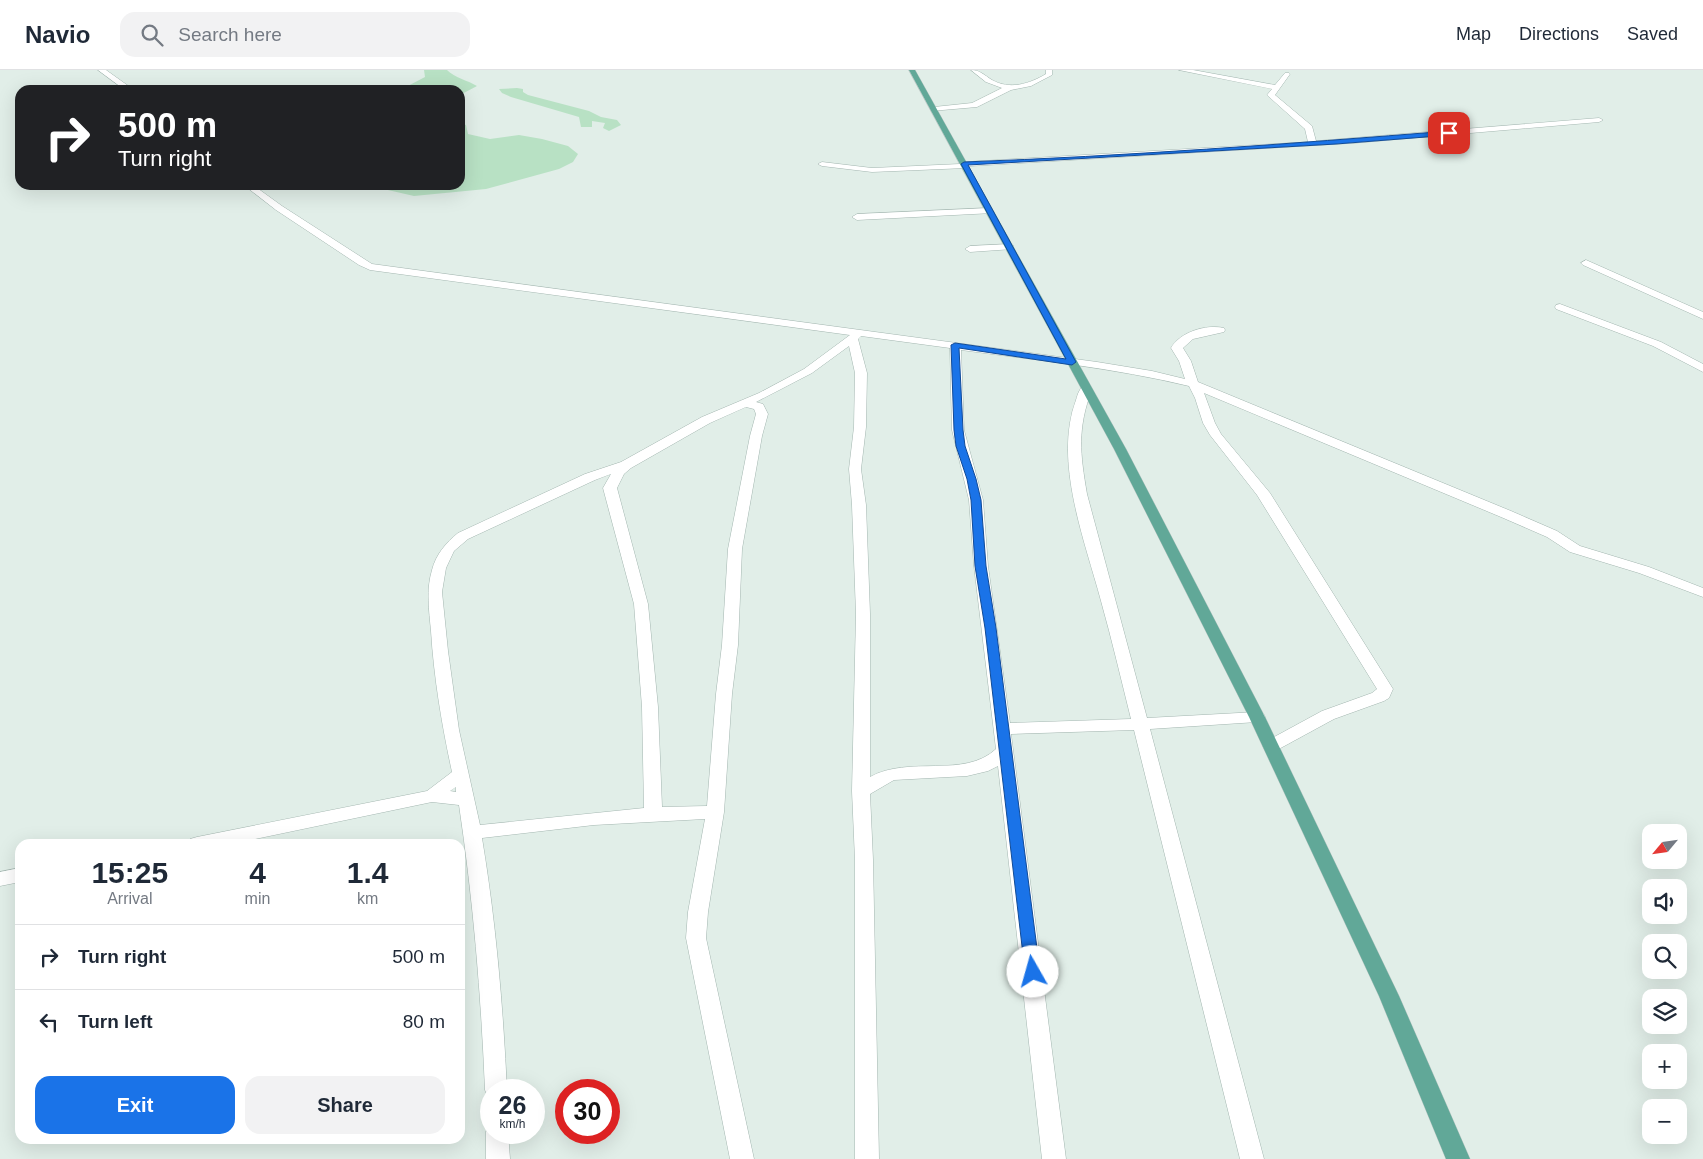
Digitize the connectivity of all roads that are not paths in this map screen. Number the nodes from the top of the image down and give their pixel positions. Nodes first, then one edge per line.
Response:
1 (101, 70) edge
2 (912, 70) edge
3 (974, 70) edge
4 (1049, 70) edge
5 (1182, 70) edge
6 (1287, 74) dead end
7 (123, 85) edge
8 (1010, 87) junction
9 (1278, 88) junction
10 (934, 109) junction
11 (1599, 120) dead end
12 (1312, 144) junction
13 (822, 164) dead end
14 (965, 165) junction
15 (255, 190) edge
16 (990, 211) junction
17 (857, 217) dead end
18 (1010, 247) junction
19 (970, 249) dead end
20 (1586, 263) dead end
21 (1560, 307) dead end
22 (1703, 316) edge
23 (1220, 330) dead end
24 (856, 336) junction
25 (955, 345) junction
26 (1072, 362) junction
27 (1703, 369) edge
28 (1193, 384) junction
29 (1086, 389) junction
30 (745, 403) junction
31 (626, 465) junction
32 (590, 477) junction
33 (610, 488) junction
34 (1703, 593) edge
35 (1257, 717) junction
36 (1139, 724) junction
37 (1003, 729) junction
38 (1271, 746) junction
39 (1004, 750) junction
40 (460, 775) junction
41 (861, 791) junction
42 (432, 796) junction
43 (467, 799) junction
44 (715, 812) junction
45 (653, 814) junction
46 (472, 833) junction
47 (221, 839) edge
48 (15, 876) edge
49 (0, 879) edge
50 (496, 1079) edge
51 (497, 1144) edge
52 (498, 1159) edge
53 (742, 1159) edge
54 (867, 1159) edge
55 (1054, 1159) edge
56 (1252, 1159) edge
57 (1458, 1159) edge

1 - 7 street
2 - 10 main road
3 - 8 street
4 - 8 street
5 - 9 street
6 - 9 street
8 - 10 street
9 - 12 street
10 - 14 main road
11 - 12 street
12 - 14 street
13 - 14 street
14 - 16 main road
15 - 24 street
16 - 17 street
16 - 18 main road
18 - 19 street
18 - 26 main road
20 - 22 street
21 - 27 street
23 - 28 street
24 - 25 street
24 - 30 street
24 - 41 street
25 - 26 street
25 - 37 street
26 - 28 street
26 - 29 main road
28 - 34 street
28 - 38 street
29 - 35 main road
29 - 36 street
30 - 31 street
30 - 44 street
31 - 32 street
31 - 33 street
32 - 33 street
32 - 40 street
33 - 45 street
35 - 36 street
35 - 38 main road
36 - 37 street
36 - 56 street
37 - 39 street
38 - 57 main road
39 - 41 street
39 - 55 street
40 - 42 street
40 - 43 street
41 - 54 street
42 - 43 street
42 - 47 street
43 - 46 street
44 - 45 street
44 - 53 street
45 - 46 street
46 - 50 street
48 - 49 street
51 - 52 street

